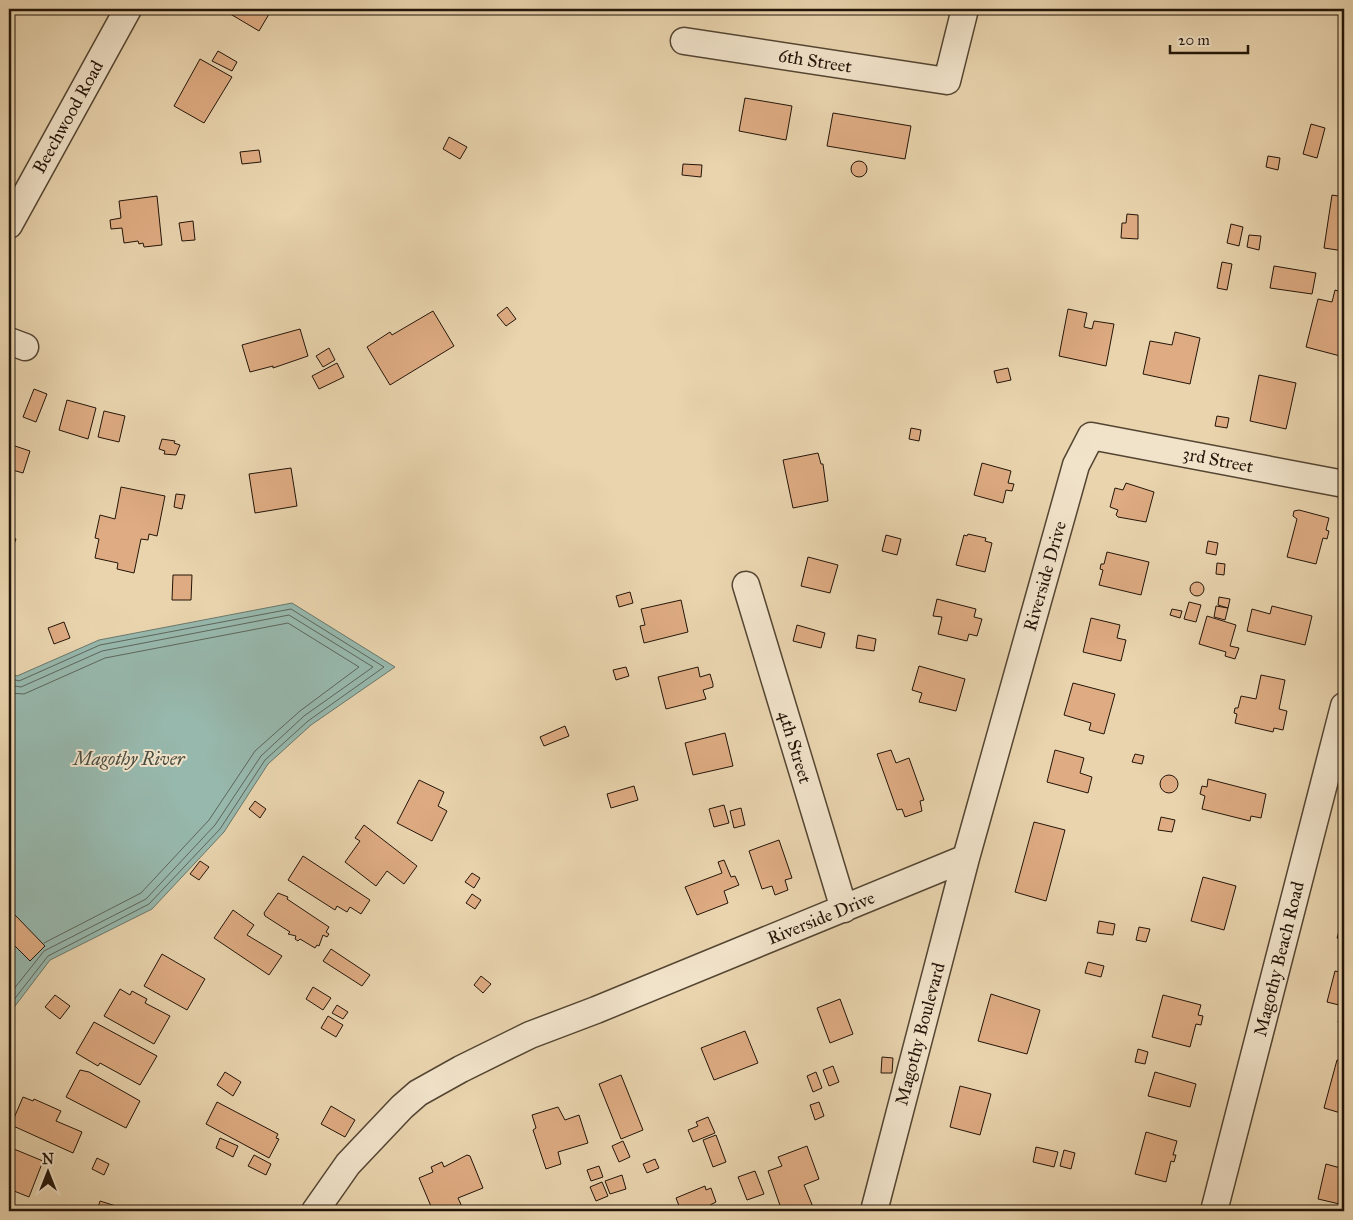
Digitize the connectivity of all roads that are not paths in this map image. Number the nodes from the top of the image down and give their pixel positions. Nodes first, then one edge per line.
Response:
1 (128, 9) edge
2 (965, 9) edge
3 (684, 41) dead end
4 (9, 224) edge
5 (1091, 436) joint
6 (1344, 484) edge
7 (746, 585) dead end
8 (1344, 706) edge
9 (966, 858) junction
10 (844, 910) junction
11 (315, 1211) edge
12 (874, 1211) edge
13 (1214, 1211) edge

1 - 4 street, Beechwood Road
2 - 3 street, 6th Street
5 - 6 street, 3rd Street
5 - 9 street, Riverside Drive
7 - 10 street, 4th Street
8 - 13 street, Magothy Beach Road
9 - 10 street, Riverside Drive
9 - 12 street, Magothy Boulevard
10 - 11 street, Riverside Drive

